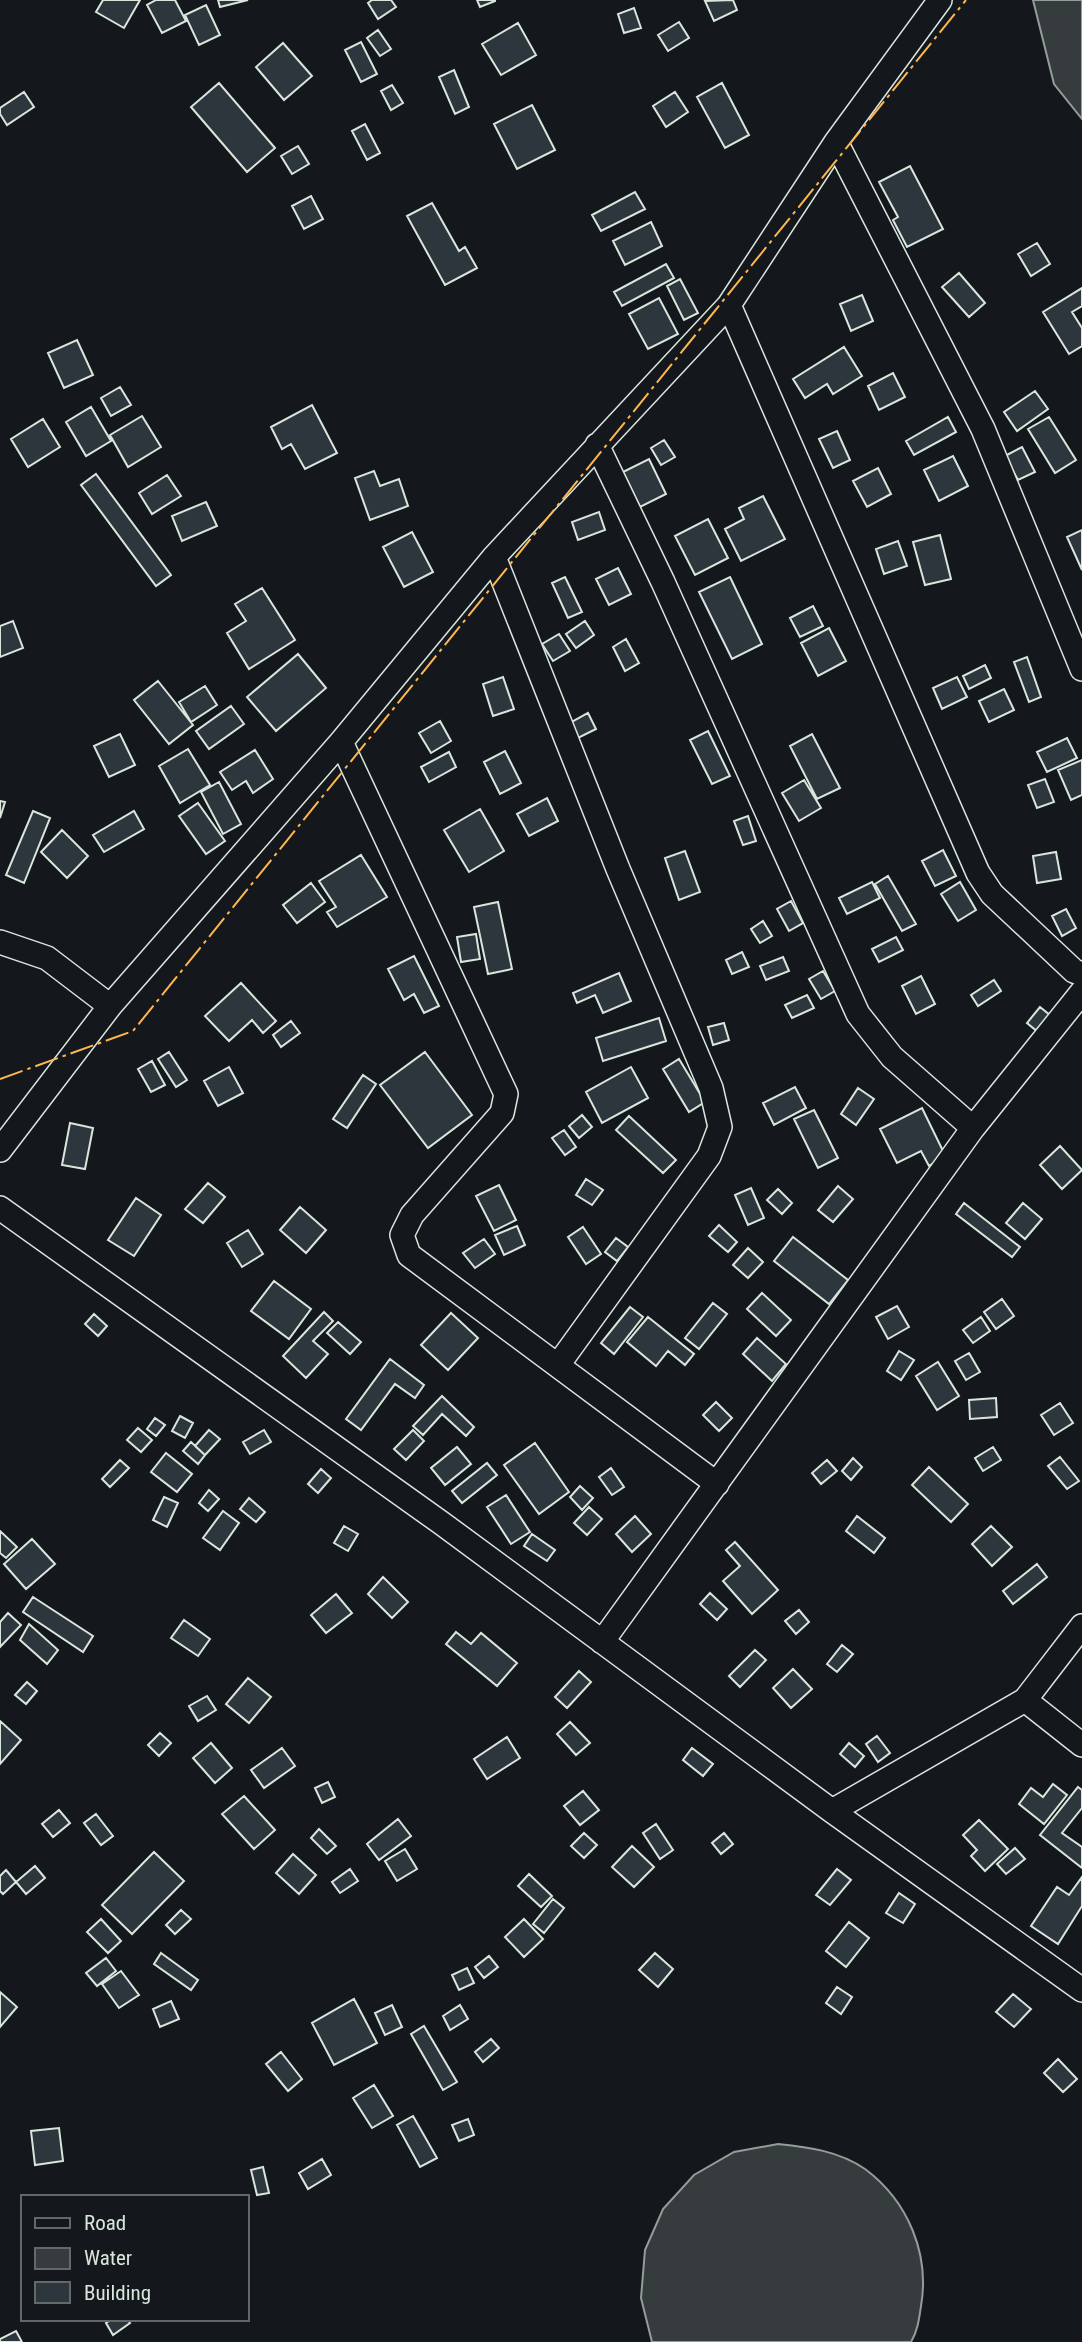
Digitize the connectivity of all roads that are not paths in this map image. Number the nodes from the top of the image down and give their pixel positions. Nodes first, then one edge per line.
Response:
1 (940, 0) edge
2 (836, 142) junction
3 (729, 305) junction
4 (597, 444) junction
5 (494, 557) junction
6 (1082, 668) edge
7 (341, 742) junction
8 (0, 942) edge
9 (1082, 974) edge
10 (1082, 992) edge
11 (110, 1006) junction
12 (973, 1128) junction
13 (0, 1150) edge
14 (0, 1208) edge
15 (558, 1366) junction
16 (717, 1484) junction
17 (1082, 1626) edge
18 (602, 1642) junction
19 (1025, 1700) junction
20 (1082, 1745) edge
21 (832, 1811) junction
22 (1082, 1990) edge

1 - 2 street
2 - 3 street
2 - 6 street
3 - 4 street
3 - 9 street
4 - 5 street
4 - 12 street
5 - 7 street
5 - 15 street
7 - 11 street
7 - 15 street
8 - 11 street
10 - 12 street
11 - 13 street
12 - 16 street
14 - 18 street
15 - 16 street
16 - 18 street
17 - 19 street
18 - 21 street
19 - 20 street
19 - 21 street
21 - 22 street

